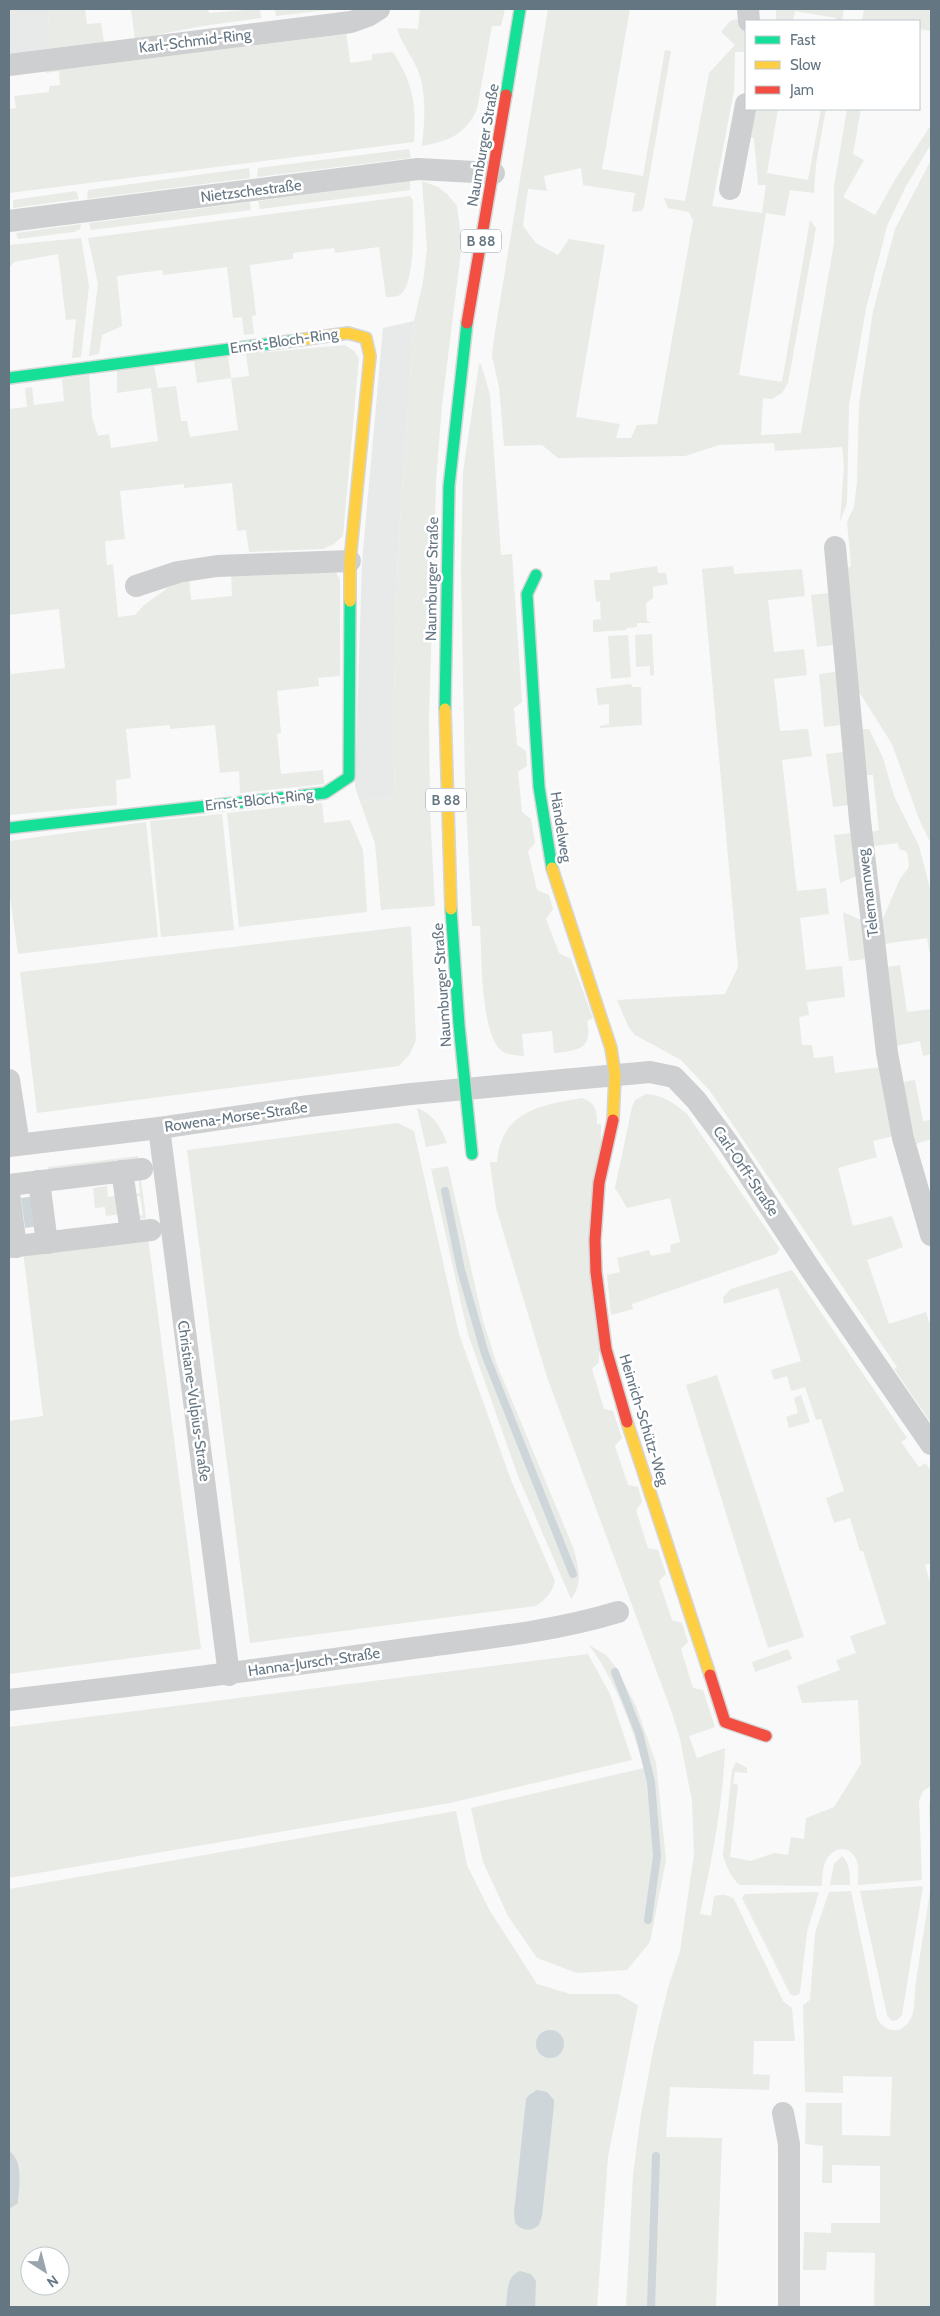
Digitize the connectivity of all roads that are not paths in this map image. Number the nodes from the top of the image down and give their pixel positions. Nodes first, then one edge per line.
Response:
1 (379, 9) edge
2 (520, 9) edge
3 (9, 65) edge
4 (745, 109) edge
5 (494, 173) junction
6 (730, 189) dead end
7 (9, 221) edge
8 (9, 378) edge
9 (835, 547) dead end
10 (350, 561) junction
11 (536, 575) dead end
12 (136, 586) dead end
13 (9, 828) edge
14 (615, 1075) junction
15 (9, 1080) edge
16 (464, 1088) junction
17 (159, 1128) junction
18 (14, 1145) edge
19 (472, 1154) dead end
20 (43, 1176) junction
21 (9, 1185) edge
22 (9, 1193) edge
23 (931, 1235) edge
24 (47, 1243) junction
25 (12, 1247) edge
26 (931, 1444) edge
27 (618, 1612) dead end
28 (229, 1674) junction
29 (9, 1700) edge
30 (766, 1736) dead end
31 (783, 2113) dead end
32 (789, 2307) edge

1 - 3 street, Karl-Schmid-Ring
2 - 5 street, Naumburger Straße / B 88
4 - 6 street
5 - 7 street, Nietzschestraße
5 - 16 street, Naumburger Straße / B 88
8 - 10 street, Ernst-Bloch-Ring
9 - 23 street, Telemannweg
10 - 12 street
10 - 13 street, Ernst-Bloch-Ring
11 - 14 street, Händelweg
14 - 16 street, Carl-Orff-Straße
14 - 26 street, Carl-Orff-Straße
14 - 30 street, Heinrich-Schütz-Weg
15 - 18 street
16 - 17 street, Rowena-Morse-Straße
16 - 19 street, Naumburger Straße / B 88
17 - 18 street, Rowena-Morse-Straße
17 - 28 street, Christiane-Vulpius-Straße
20 - 21 street
20 - 24 street
20 - 24 street
22 - 25 street
24 - 25 street
27 - 28 street, Hanna-Jursch-Straße
28 - 29 street, Hanna-Jursch-Straße
31 - 32 street

